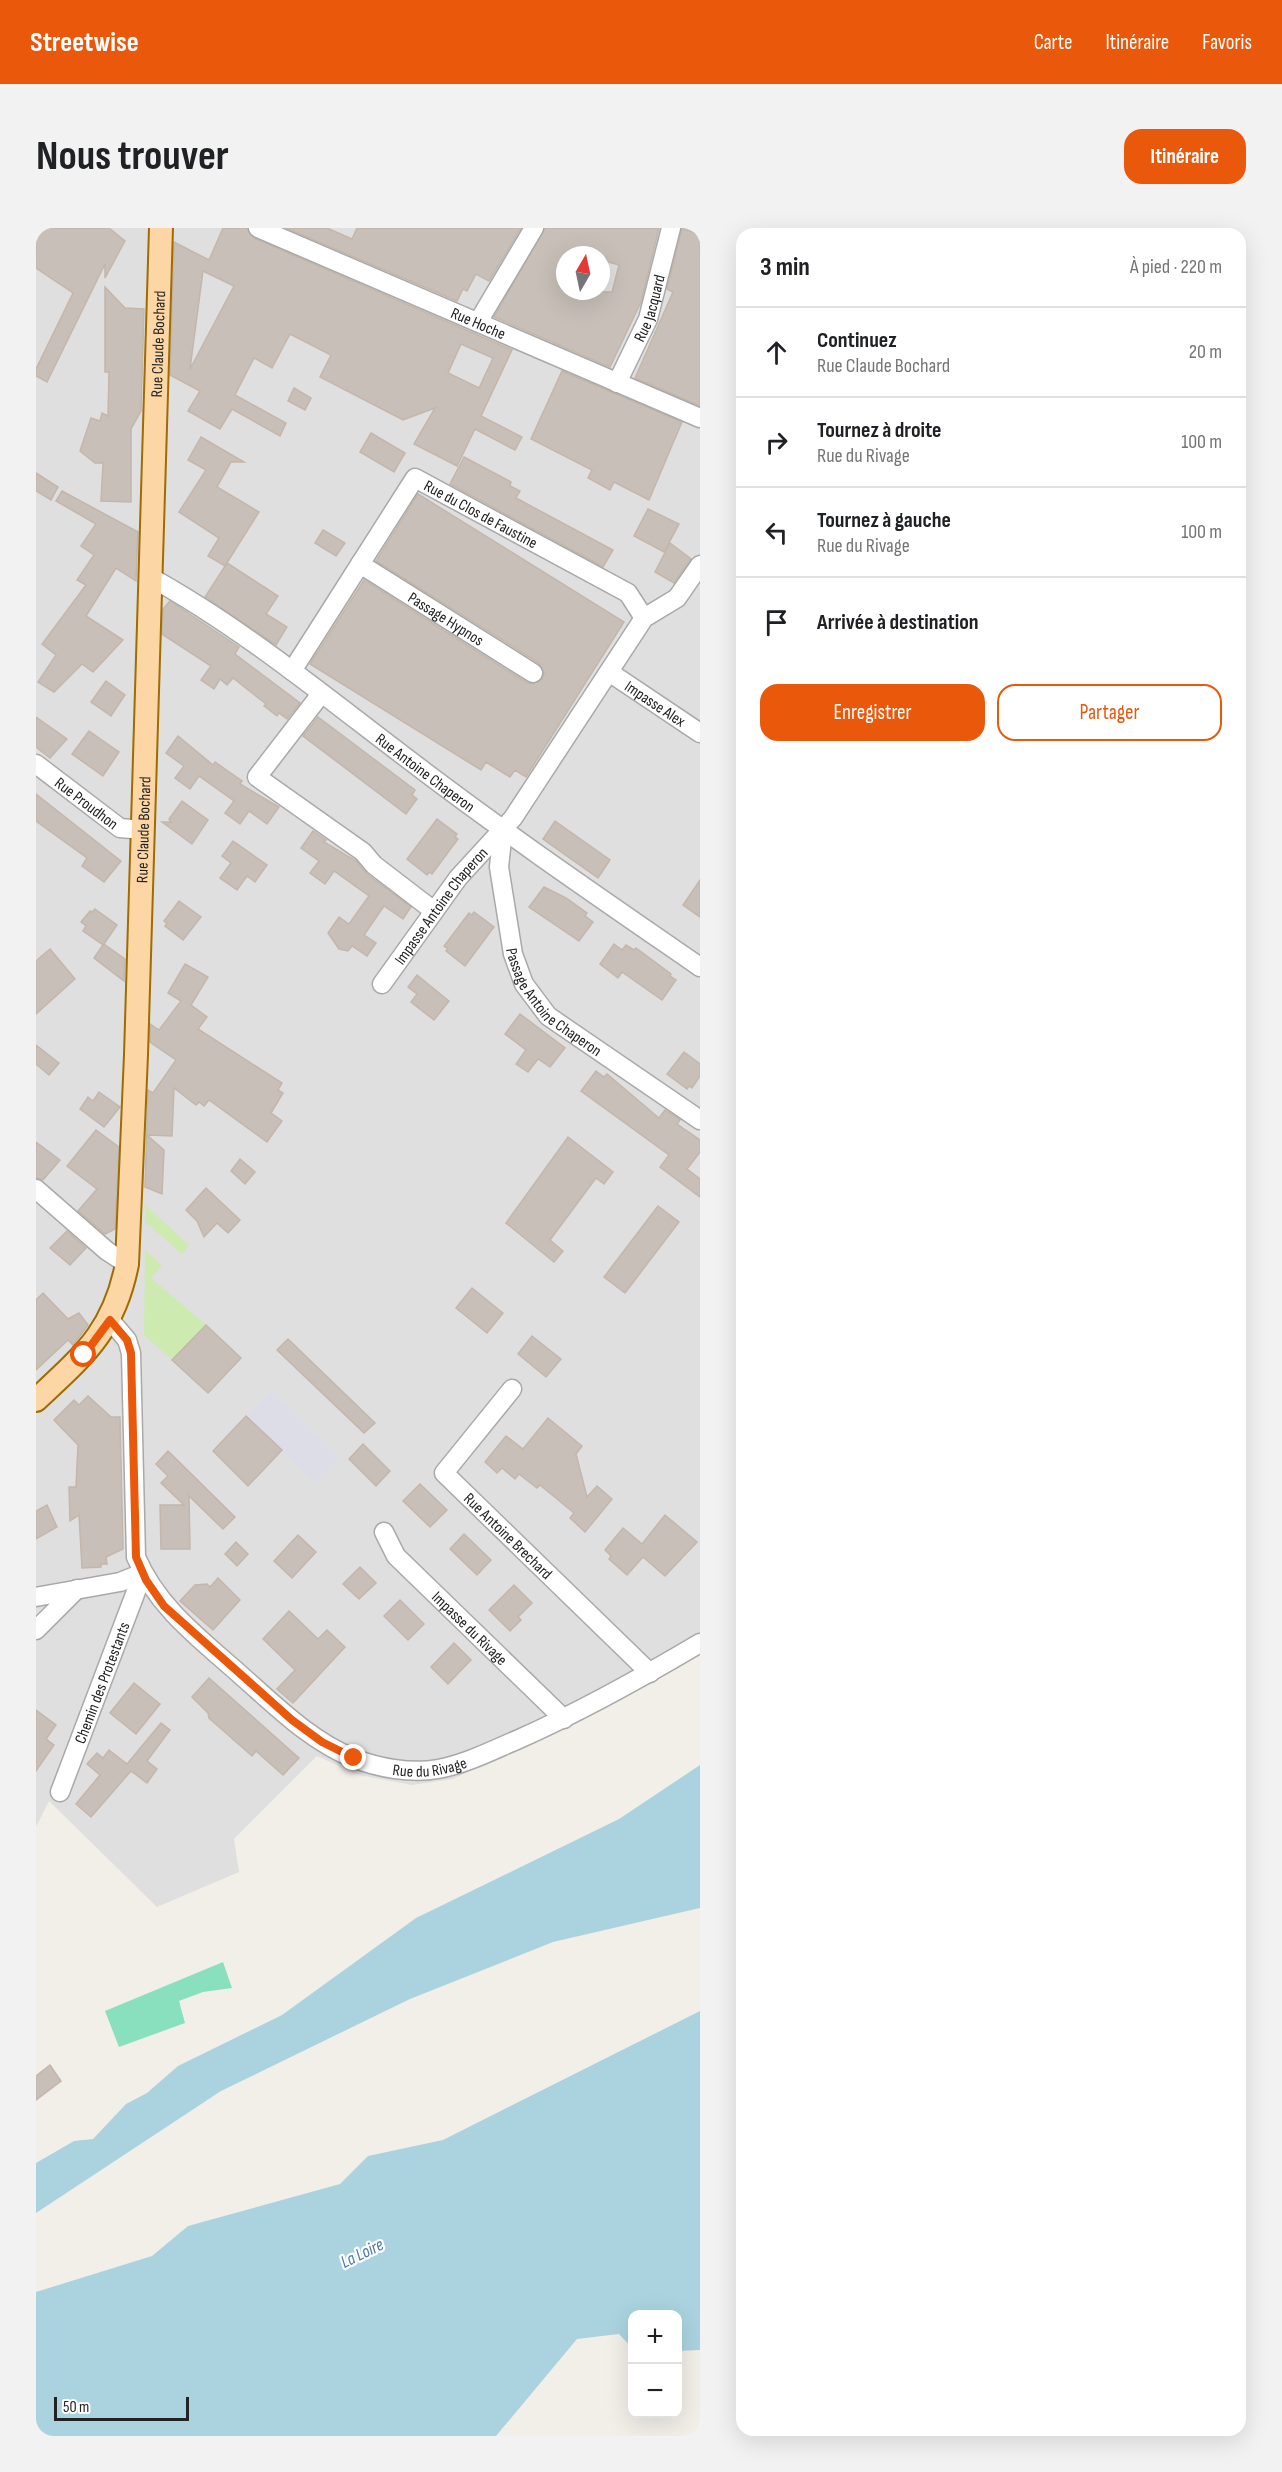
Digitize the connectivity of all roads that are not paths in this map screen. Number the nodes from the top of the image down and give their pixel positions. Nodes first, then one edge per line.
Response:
1 (161, 228) edge
2 (258, 228) edge
3 (534, 228) edge
4 (671, 228) edge
5 (478, 322) junction
6 (617, 383) junction
7 (700, 418) edge
8 (360, 564) junction
9 (700, 565) edge
10 (150, 576) junction
11 (644, 618) junction
12 (292, 671) junction
13 (609, 672) junction
14 (533, 673) dead end
15 (321, 694) junction
16 (700, 733) edge
17 (36, 765) edge
18 (143, 830) junction
19 (503, 830) junction
20 (434, 911) junction
21 (700, 967) edge
22 (382, 984) dead end
23 (700, 1120) edge
24 (36, 1189) edge
25 (127, 1264) junction
26 (110, 1320) junction
27 (512, 1389) dead end
28 (36, 1400) edge
29 (384, 1532) dead end
30 (142, 1573) junction
31 (77, 1589) junction
32 (36, 1597) edge
33 (36, 1630) edge
34 (700, 1643) edge
35 (650, 1673) junction
36 (564, 1719) junction
37 (60, 1792) dead end

1 - 10 main road, Rue Claude Bochard
2 - 5 street, Rue Hoche
3 - 5 street
4 - 6 street, Rue Jacquard
5 - 6 street, Rue Hoche
6 - 7 street, Rue Hoche
8 - 11 street, Rue du Clos de Faustine
8 - 12 street, Rue du Clos de Faustine
8 - 14 street, Passage Hypnos
9 - 11 street
10 - 12 street, Rue Antoine Chaperon
10 - 18 main road, Rue Claude Bochard
11 - 13 street
12 - 15 street, Rue Antoine Chaperon
13 - 16 street, Impasse Alex
13 - 19 street
15 - 19 street, Rue Antoine Chaperon
15 - 20 street
17 - 18 street, Rue Proudhon
18 - 25 main road, Rue Claude Bochard
19 - 20 street, Impasse Antoine Chaperon
19 - 21 street, Rue Antoine Chaperon
19 - 23 street, Passage Antoine Chaperon
20 - 22 street, Impasse Antoine Chaperon
24 - 25 street
25 - 26 main road, Rue Claude Bochard
26 - 28 main road, Rue Claude Bochard
26 - 30 street, Rue du Rivage
27 - 35 street, Rue Antoine Brechard
29 - 36 street, Impasse du Rivage
30 - 31 street
30 - 36 street, Rue du Rivage
30 - 37 street, Chemin des Protestants
31 - 32 street
31 - 33 street
34 - 35 street, Rue du Rivage
35 - 36 street, Rue du Rivage

